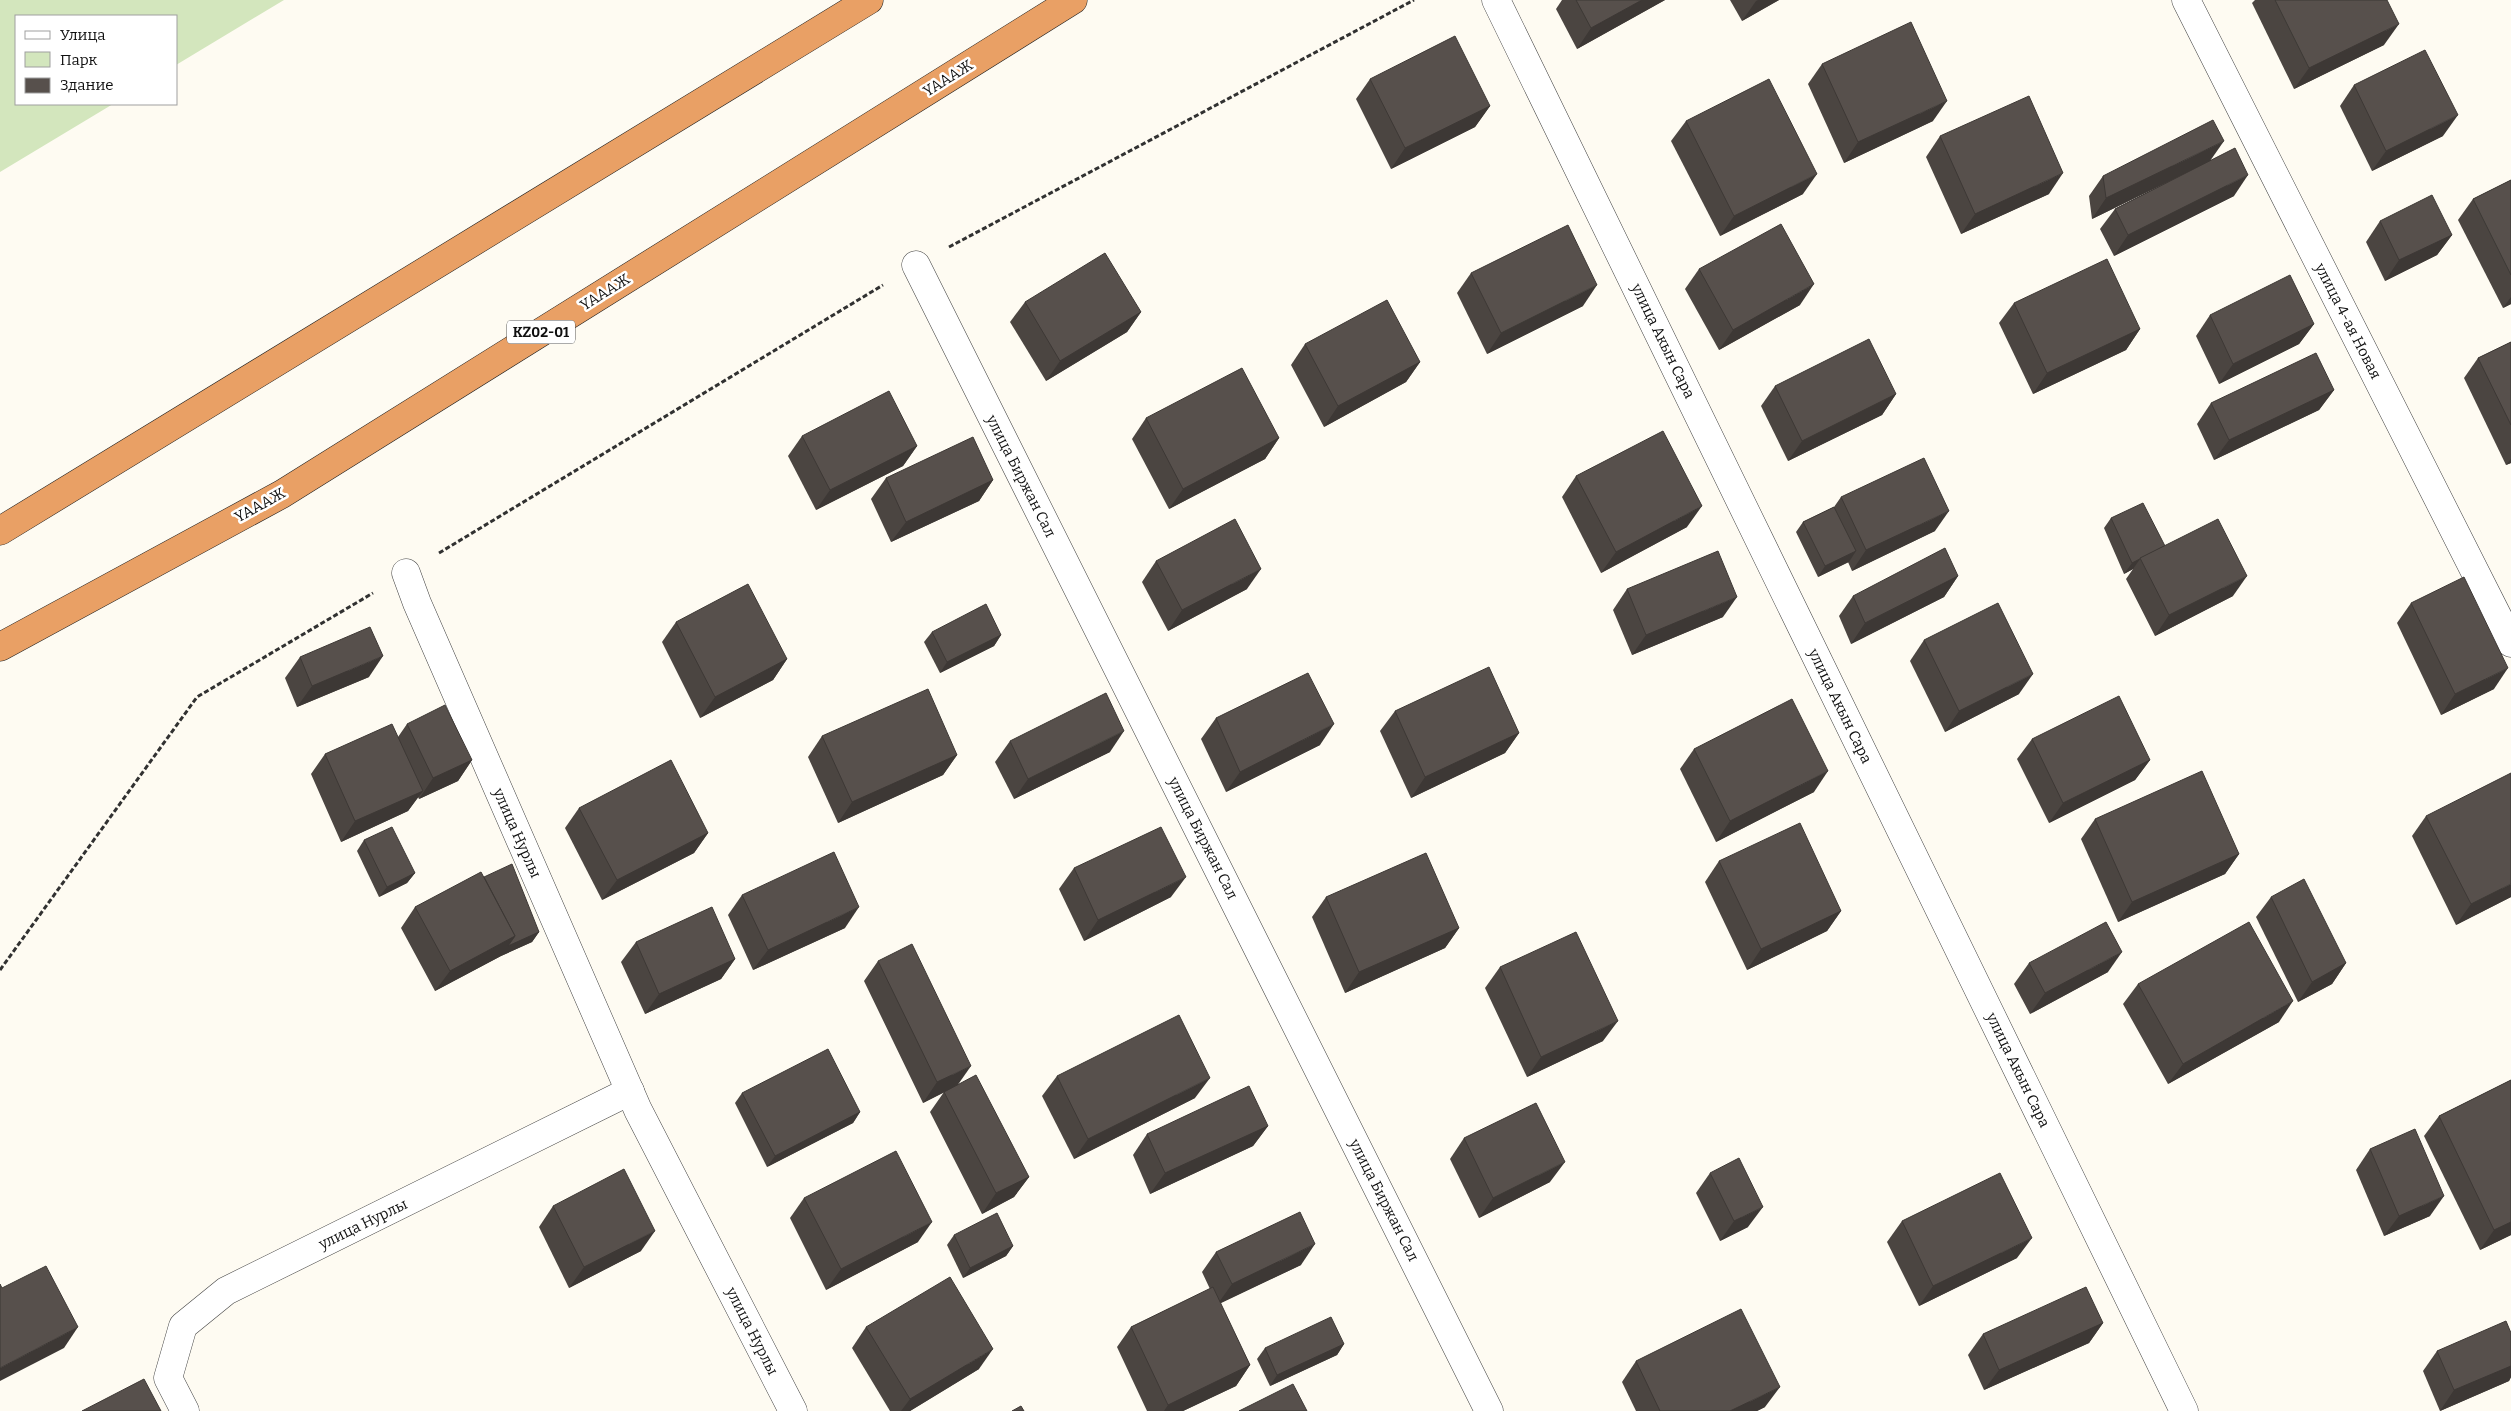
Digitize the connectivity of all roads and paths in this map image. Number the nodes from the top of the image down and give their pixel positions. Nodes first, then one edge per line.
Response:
1 (869, 0) edge
2 (1073, 0) edge
3 (1414, 0) edge
4 (1496, 0) edge
5 (2186, 0) edge
6 (916, 265) junction
7 (0, 531) edge
8 (406, 573) junction
9 (2511, 643) edge
10 (0, 646) edge
11 (0, 970) edge
12 (630, 1091) junction
13 (185, 1411) edge
14 (793, 1411) edge
15 (1489, 1411) edge
16 (2184, 1411) edge

1 - 7 highway
2 - 10 highway, ҮАААЖ / KZ02-01
3 - 6 path
4 - 16 street, улица Акын Сара
5 - 9 street, улица 4-ая Новая
6 - 8 path
6 - 15 street, улица Биржан Сал
8 - 11 path
8 - 12 street, улица Нурлы
12 - 13 street, улица Нурлы
12 - 14 street, улица Нурлы

